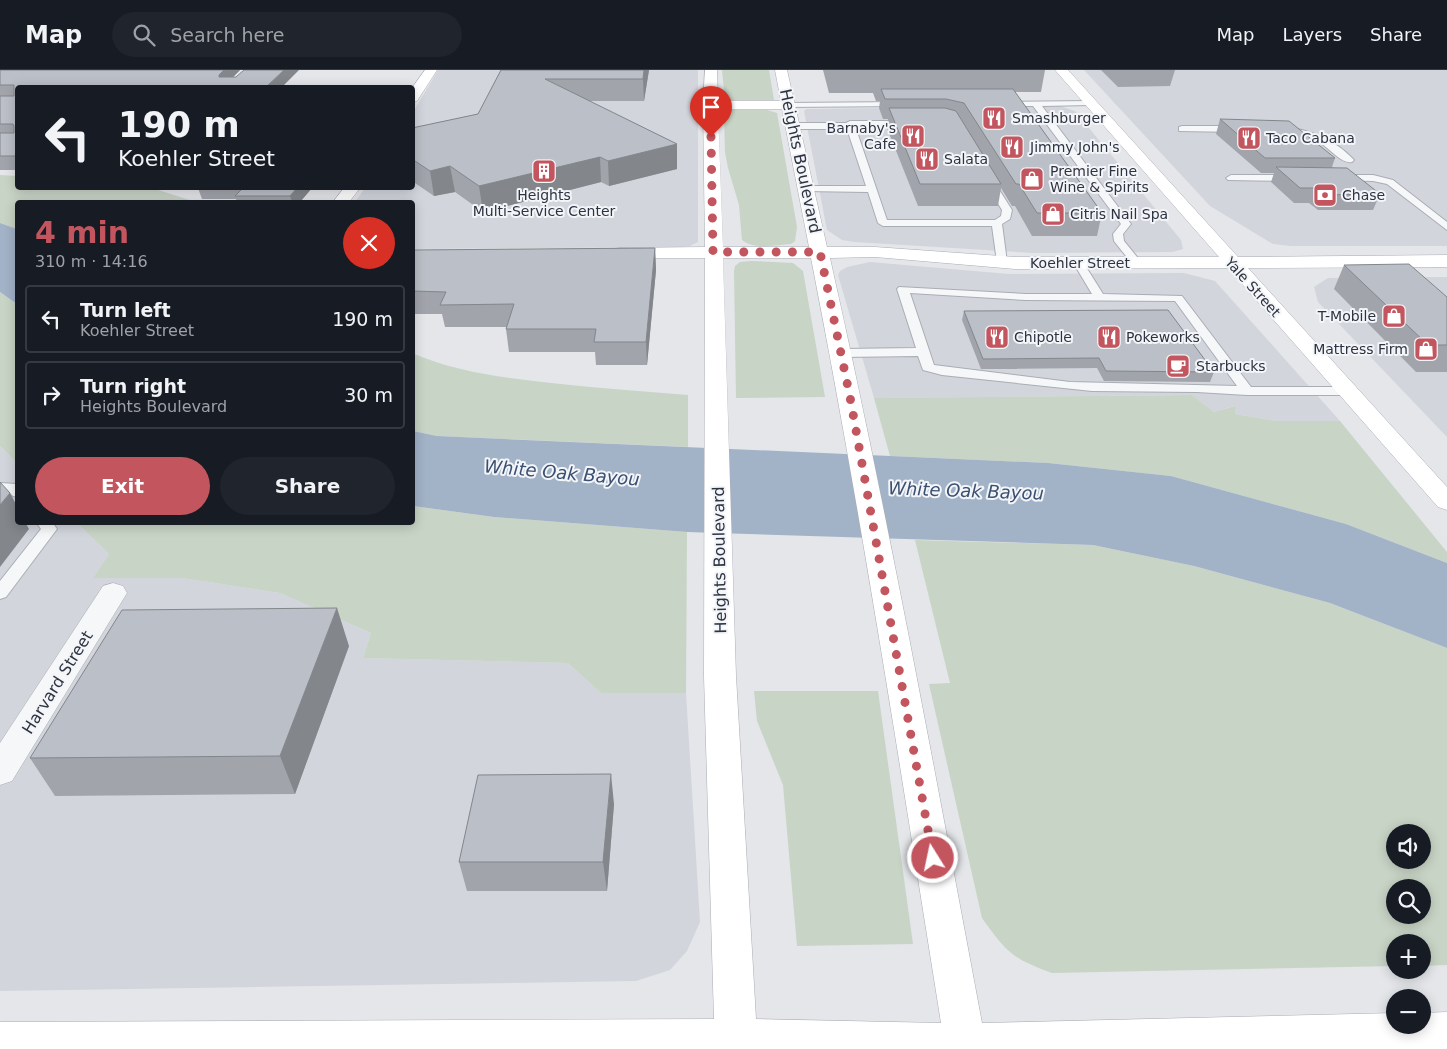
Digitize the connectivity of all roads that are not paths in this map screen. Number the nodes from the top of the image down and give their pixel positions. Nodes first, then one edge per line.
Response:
1 (431, 70) edge
2 (711, 70) edge
3 (781, 70) edge
4 (1062, 70) edge
5 (415, 94) edge
6 (1091, 103) junction
7 (907, 104) edge
8 (996, 104) edge
9 (1036, 104) junction
10 (710, 105) junction
11 (788, 105) junction
12 (915, 124) edge
13 (793, 126) junction
14 (851, 126) junction
15 (1250, 129) edge
16 (1270, 129) edge
17 (1182, 130) dead end
18 (1349, 160) dead end
19 (982, 168) edge
20 (1231, 178) dead end
21 (1303, 178) edge
22 (1323, 178) edge
23 (807, 189) junction
24 (872, 189) junction
25 (350, 190) edge
26 (343, 200) edge
27 (997, 223) junction
28 (1447, 227) edge
29 (713, 252) junction
30 (820, 252) junction
31 (603, 253) edge
32 (1447, 260) edge
33 (1002, 262) junction
34 (1231, 262) junction
35 (1137, 263) junction
36 (1079, 264) junction
37 (1100, 298) junction
38 (923, 352) junction
39 (842, 353) junction
40 (1247, 391) junction
41 (1347, 391) junction
42 (0, 487) edge
43 (15, 490) edge
44 (1447, 502) edge
45 (46, 525) edge
46 (0, 593) edge
47 (113, 593) dead end
48 (0, 771) edge
49 (1447, 1034) edge
50 (0, 1043) edge
51 (736, 1044) edge
52 (966, 1046) edge

1 - 5 main road
2 - 10 main road, Heights Boulevard
3 - 11 main road, Heights Boulevard
4 - 6 main road, Yale Street
6 - 9 lane
6 - 34 main road, Yale Street
7 - 11 lane
8 - 9 lane
9 - 35 lane
10 - 11 main road
10 - 29 main road, Heights Boulevard
11 - 13 main road, Heights Boulevard
12 - 14 lane
13 - 14 lane
13 - 23 main road, Heights Boulevard
14 - 24 lane
15 - 17 lane
16 - 18 lane
19 - 27 lane
20 - 21 lane
22 - 28 lane
23 - 24 lane
23 - 30 main road, Heights Boulevard
24 - 27 lane
25 - 26 main road
27 - 33 lane
29 - 30 main road, Koehler Street
29 - 31 main road, Koehler Street
29 - 51 main road, Heights Boulevard
30 - 33 main road, Koehler Street
30 - 39 main road, Heights Boulevard
32 - 34 main road, Koehler Street
33 - 36 main road, Koehler Street
34 - 35 main road, Koehler Street
34 - 41 main road, Yale Street
35 - 36 main road, Koehler Street
36 - 37 lane
37 - 38 lane
37 - 40 lane
38 - 39 lane
38 - 40 lane
39 - 52 main road, Heights Boulevard
40 - 41 lane
41 - 44 main road, Yale Street
42 - 43 lane
45 - 46 lane
47 - 48 street, Harvard Street
49 - 52 main road
50 - 51 main road
51 - 52 main road

